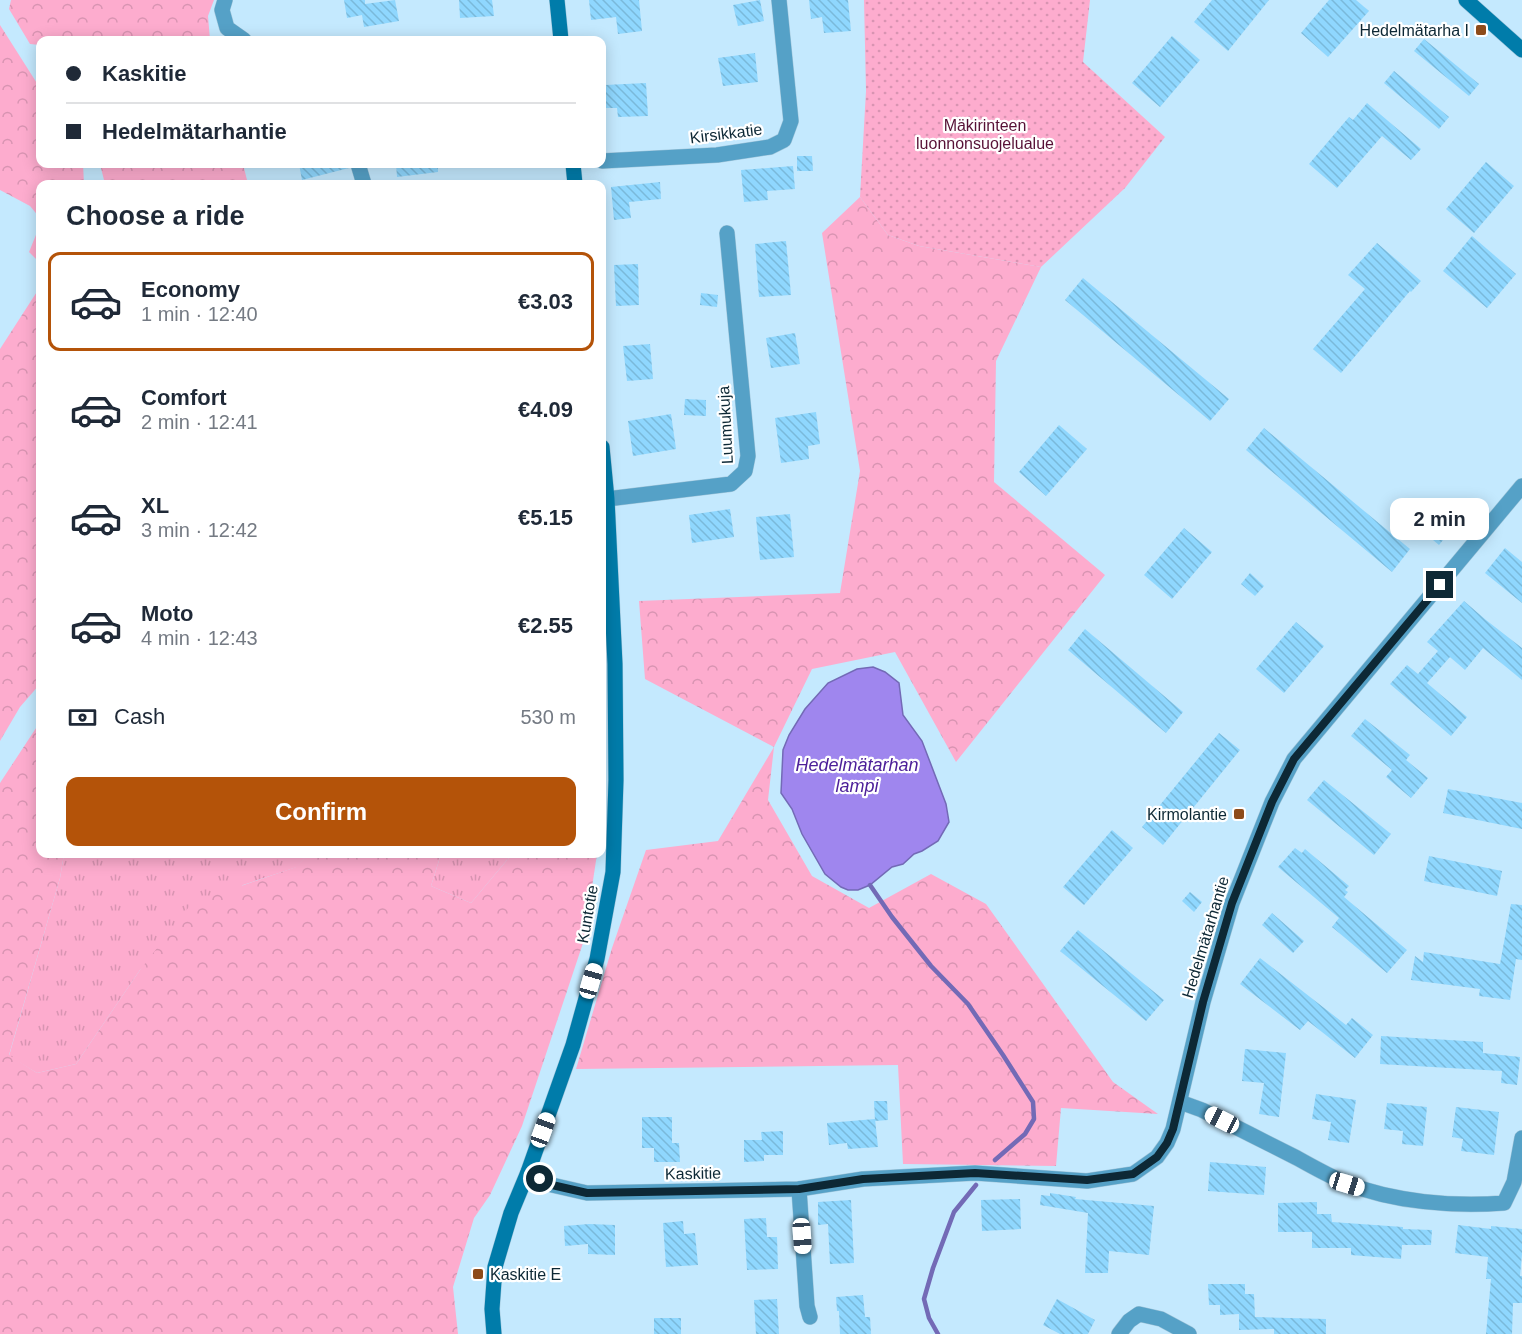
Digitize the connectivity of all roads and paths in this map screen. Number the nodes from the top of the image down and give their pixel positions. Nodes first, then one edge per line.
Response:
1 (225, 0) edge
2 (557, 0) edge
3 (779, 0) edge
4 (1466, 0) edge
5 (238, 36) edge
6 (561, 36) edge
7 (1522, 50) edge
8 (606, 161) edge
9 (728, 233) dead end
10 (1522, 486) edge
11 (606, 489) edge
12 (607, 499) junction
13 (1180, 1102) junction
14 (1522, 1138) edge
15 (528, 1172) junction
16 (1087, 1180) joint
17 (799, 1189) junction
18 (810, 1317) dead end
19 (494, 1334) edge
20 (1119, 1334) edge
21 (1188, 1334) edge

1 - 5 street
2 - 6 street
3 - 8 street, Kirsikkatie
4 - 7 street
9 - 12 street, Luumukuja
10 - 13 street, Hedelmätarhantie
11 - 12 street, Kuntotie
12 - 15 street, Kuntotie
13 - 14 street
13 - 16 street, Hedelmätarhantie
15 - 17 street, Kaskitie
15 - 19 street, Kuntotie
16 - 17 street, Kaskitie
17 - 18 street
20 - 21 street

